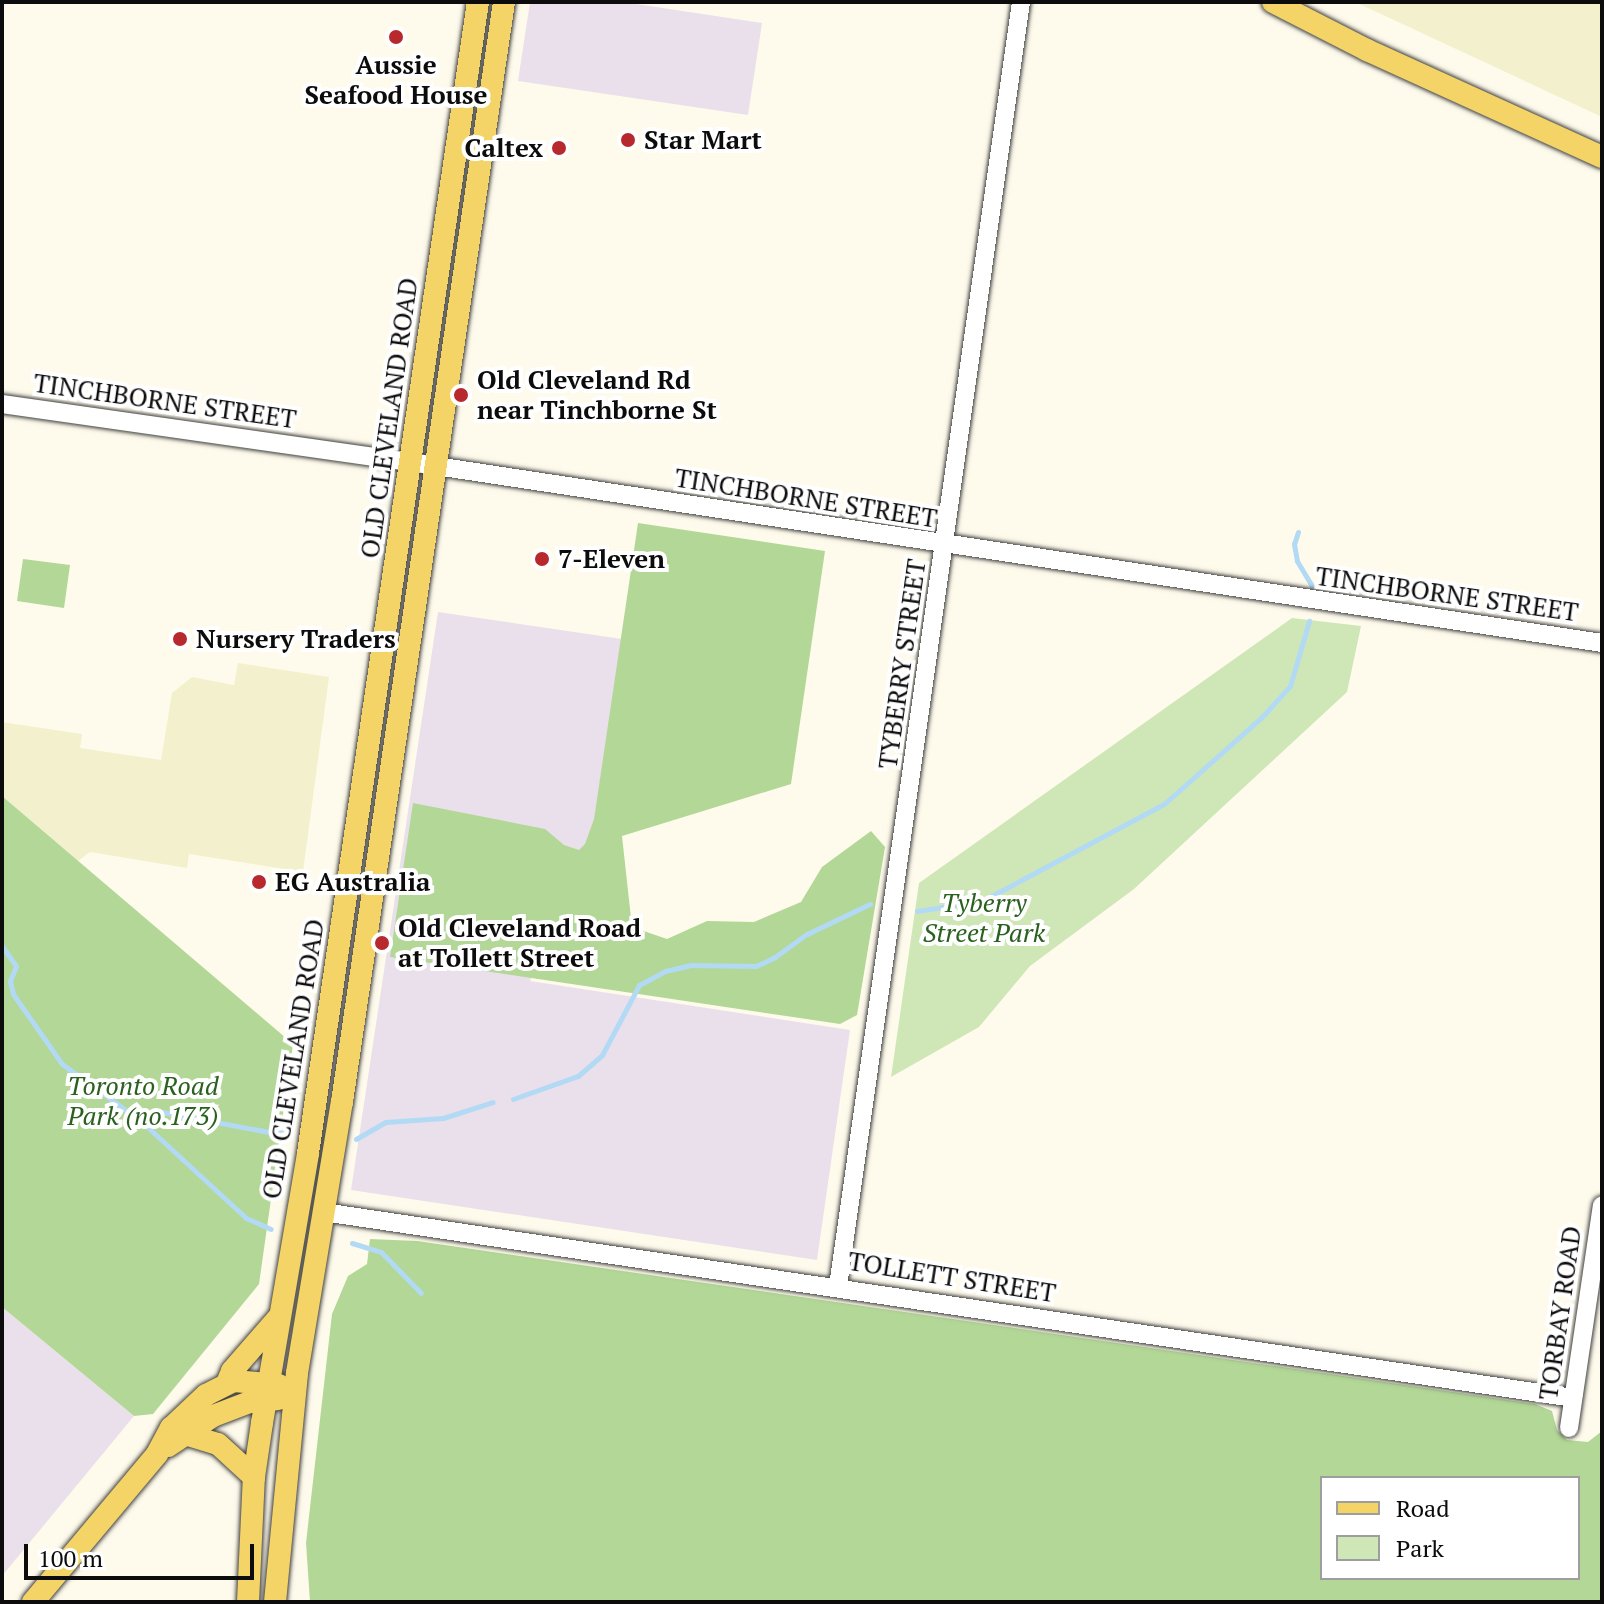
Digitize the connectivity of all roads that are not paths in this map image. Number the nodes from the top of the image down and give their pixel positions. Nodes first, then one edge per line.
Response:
1 (478, 2) edge
2 (504, 2) edge
3 (1021, 2) edge
4 (1273, 2) edge
5 (1602, 157) edge
6 (2, 404) edge
7 (411, 463) junction
8 (436, 466) junction
9 (944, 546) junction
10 (1602, 643) edge
11 (1602, 1205) edge
12 (323, 1212) junction
13 (838, 1286) junction
14 (278, 1318) junction
15 (227, 1383) junction
16 (266, 1391) junction
17 (295, 1393) junction
18 (1573, 1398) junction
19 (1569, 1428) dead end
20 (185, 1434) junction
21 (157, 1454) junction
22 (254, 1477) junction
23 (33, 1602) edge
24 (248, 1602) edge
25 (275, 1602) edge

1 - 7 main road, OLD CLEVELAND ROAD
2 - 8 main road, OLD CLEVELAND ROAD
3 - 9 street, TYBERRY STREET
4 - 5 main road
6 - 7 street, TINCHBORNE STREET
7 - 8 street, TINCHBORNE STREET
7 - 14 main road, OLD CLEVELAND ROAD
8 - 9 street, TINCHBORNE STREET
8 - 12 main road, OLD CLEVELAND ROAD
9 - 10 street, TINCHBORNE STREET
9 - 13 street, TYBERRY STREET
11 - 18 street, TORBAY ROAD
12 - 13 street, TOLLETT STREET
12 - 17 main road, OLD CLEVELAND ROAD
13 - 18 street, TOLLETT STREET
14 - 15 main road
14 - 16 main road, OLD CLEVELAND ROAD
15 - 16 main road
15 - 21 main road
16 - 17 main road
16 - 20 main road
16 - 22 main road, OLD CLEVELAND ROAD
17 - 25 main road, OLD CLEVELAND ROAD
18 - 19 street, TORBAY ROAD
20 - 21 main road
20 - 22 main road
21 - 23 main road
22 - 24 main road, OLD CLEVELAND ROAD

